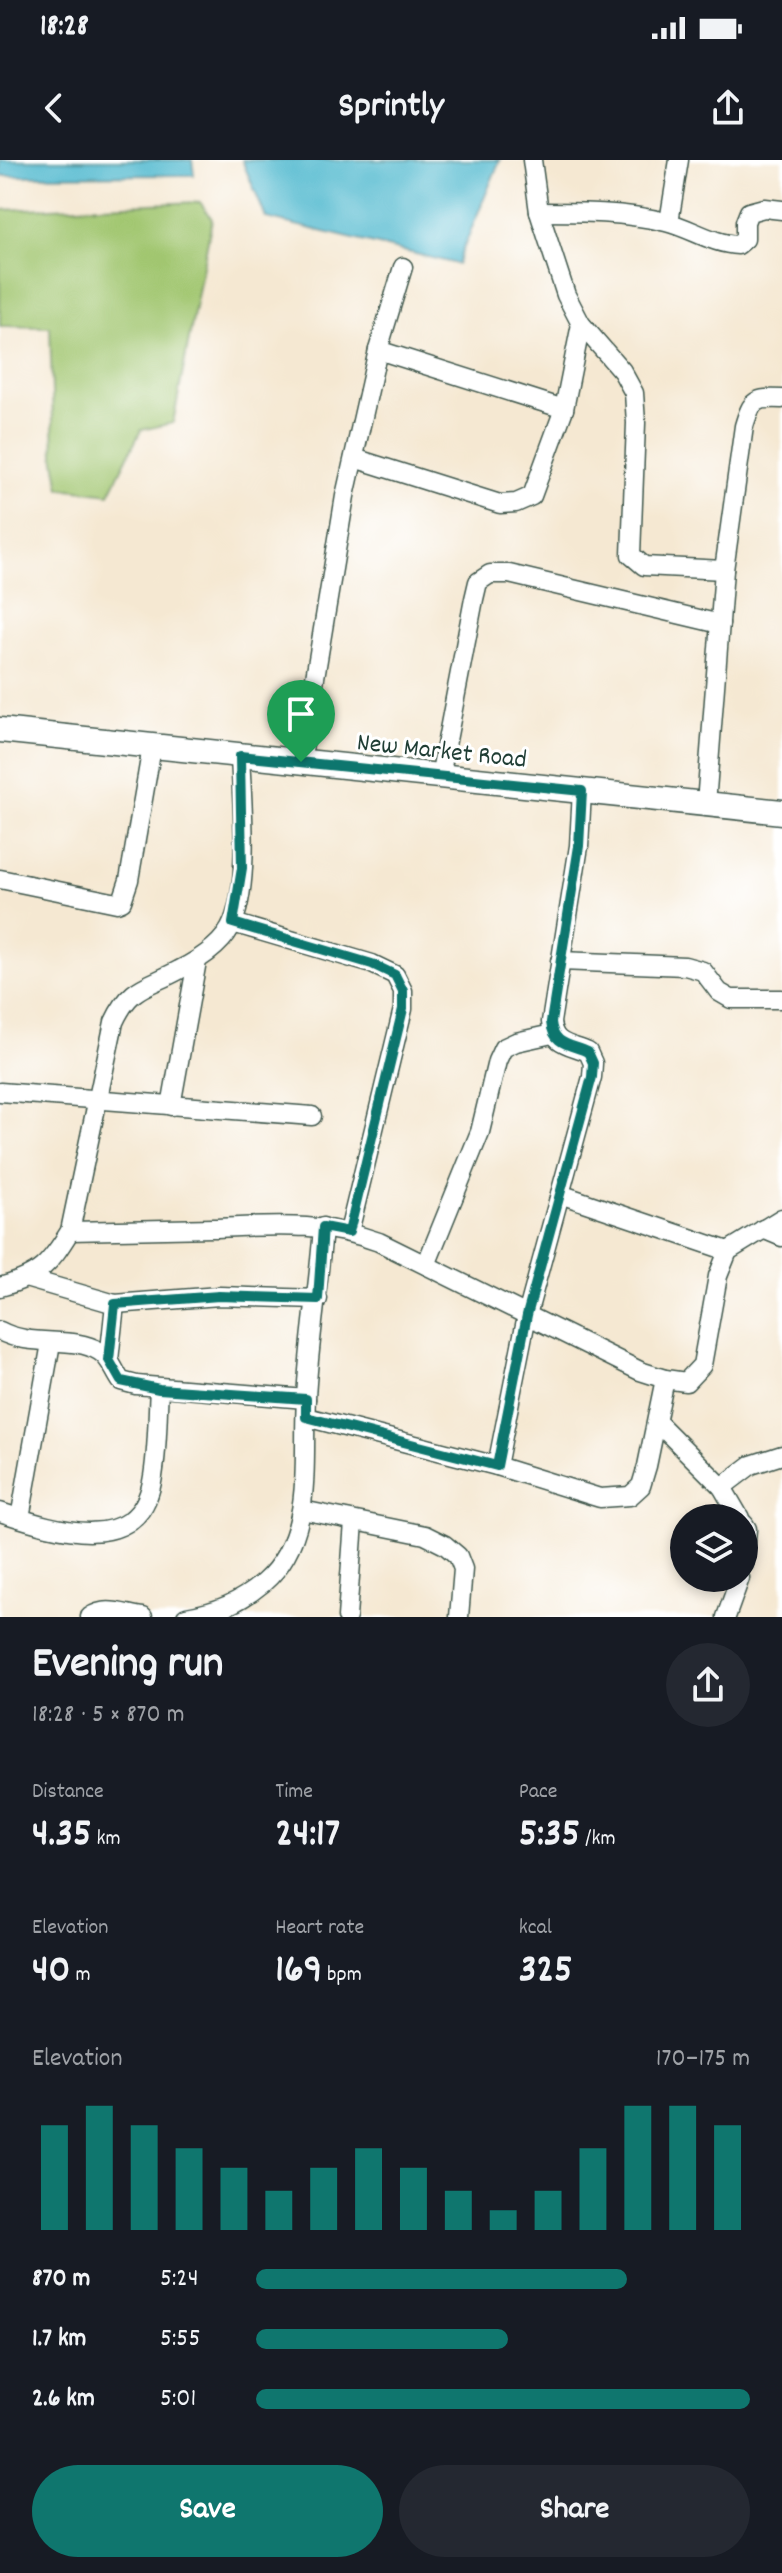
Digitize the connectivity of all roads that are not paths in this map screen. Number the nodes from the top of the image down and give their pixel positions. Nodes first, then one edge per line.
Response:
1 (532, 160) edge
2 (679, 160) edge
3 (782, 210) edge
4 (539, 212) junction
5 (669, 222) junction
6 (403, 267) dead end
7 (581, 324) junction
8 (378, 350) junction
9 (782, 399) edge
10 (564, 409) junction
11 (354, 458) junction
12 (724, 570) junction
13 (720, 624) junction
14 (0, 730) edge
15 (152, 747) junction
16 (240, 756) junction
17 (301, 762) junction
18 (440, 777) junction
19 (582, 791) junction
20 (706, 804) junction
21 (782, 812) edge
22 (0, 879) edge
23 (233, 923) junction
24 (197, 961) junction
25 (560, 961) junction
26 (782, 999) edge
27 (552, 1034) junction
28 (0, 1092) edge
29 (97, 1098) junction
30 (171, 1106) junction
31 (312, 1116) dead end
32 (560, 1194) junction
33 (782, 1218) edge
34 (323, 1227) junction
35 (763, 1229) junction
36 (70, 1231) junction
37 (349, 1232) junction
38 (782, 1237) edge
39 (728, 1251) junction
40 (426, 1265) junction
41 (29, 1279) junction
42 (0, 1287) edge
43 (318, 1299) junction
44 (115, 1304) junction
45 (527, 1315) junction
46 (0, 1331) edge
47 (51, 1343) junction
48 (109, 1360) junction
49 (665, 1379) junction
50 (159, 1389) junction
51 (306, 1408) junction
52 (658, 1423) junction
53 (782, 1455) edge
54 (497, 1466) junction
55 (722, 1487) junction
56 (732, 1504) edge
57 (302, 1510) junction
58 (0, 1512) edge
59 (20, 1518) junction
60 (354, 1522) junction
61 (735, 1592) edge
62 (90, 1617) edge
63 (143, 1617) edge
64 (186, 1617) edge
65 (347, 1617) edge
66 (459, 1617) edge
67 (726, 1617) edge

1 - 4 street
2 - 5 street
3 - 5 street
4 - 5 street
4 - 7 street
6 - 8 street
7 - 10 street
7 - 12 street
8 - 10 street
8 - 11 street
9 - 12 street
10 - 11 street
11 - 17 street
12 - 13 street
13 - 18 street
13 - 20 street
14 - 15 street, New Market Road
15 - 16 street, New Market Road
15 - 22 street
16 - 17 street, New Market Road
16 - 23 street
17 - 18 street, New Market Road
18 - 19 street, New Market Road
19 - 20 street, New Market Road
19 - 25 street
20 - 21 street, New Market Road
23 - 24 street
23 - 37 street
24 - 29 street
24 - 30 street
25 - 26 street
25 - 27 street
27 - 32 street
27 - 40 street
28 - 29 street
29 - 30 street
29 - 36 street
30 - 31 street
32 - 39 street
32 - 45 street
33 - 35 street
34 - 36 street
34 - 37 street
34 - 43 street
35 - 38 street
35 - 39 street
36 - 41 street
37 - 40 street
39 - 49 street
40 - 45 street
41 - 42 street
41 - 44 street
43 - 44 street
43 - 51 street
44 - 48 street
45 - 49 street
45 - 54 street
46 - 47 street
47 - 48 street
47 - 59 street
48 - 50 street
49 - 52 street
50 - 51 street
50 - 59 street
51 - 54 street
51 - 57 street
52 - 54 street
52 - 55 street
53 - 55 street
55 - 56 street
57 - 60 street
57 - 64 street
58 - 59 street
60 - 65 street
60 - 66 street
61 - 67 street
62 - 63 street

